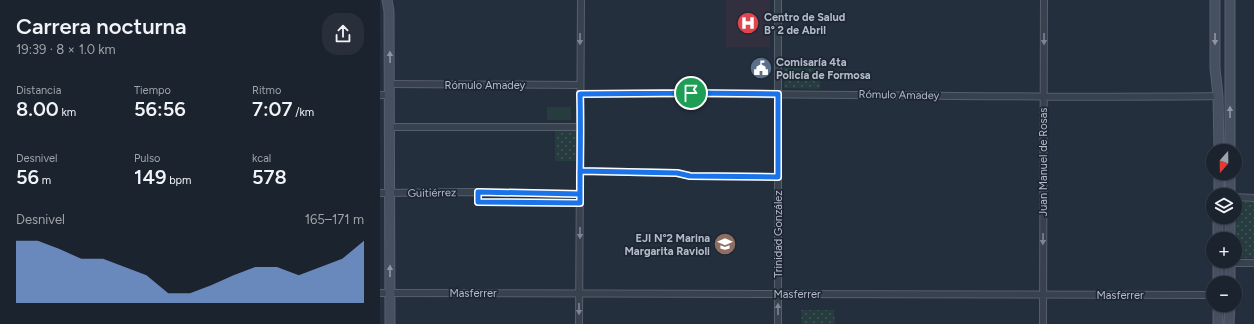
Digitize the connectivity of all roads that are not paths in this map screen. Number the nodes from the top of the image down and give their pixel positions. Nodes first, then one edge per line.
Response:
1 (387, 0) edge
2 (581, 0) edge
3 (778, 0) edge
4 (1044, 0) edge
5 (1215, 0) edge
6 (1230, 0) edge
7 (390, 84) junction
8 (580, 85) junction
9 (580, 94) junction
10 (778, 94) junction
11 (380, 95) edge
12 (390, 96) junction
13 (1043, 96) junction
14 (1218, 96) junction
15 (556, 120) dead end
16 (390, 126) junction
17 (556, 127) junction
18 (580, 127) junction
19 (1219, 144) edge
20 (1230, 144) edge
21 (580, 171) junction
22 (778, 177) junction
23 (478, 192) junction
24 (380, 193) edge
25 (390, 193) junction
26 (580, 194) junction
27 (1242, 198) edge
28 (1254, 198) edge
29 (580, 203) junction
30 (1242, 262) edge
31 (1254, 263) edge
32 (380, 293) edge
33 (391, 293) junction
34 (580, 293) junction
35 (778, 294) junction
36 (1043, 295) junction
37 (1206, 295) edge
38 (1218, 312) edge
39 (1230, 312) edge
40 (390, 324) edge
41 (580, 324) edge
42 (778, 324) edge
43 (1043, 324) edge
44 (1218, 324) edge
45 (1230, 324) edge

7 -> 1 main road
2 -> 8 street
3 - 10 street, Trinidad González
4 -> 13 street, Juan Manuel de Rosas
5 -> 14 main road
20 -> 6 main road
7 - 8 street, Rómulo Amadey
7 - 12 main road
8 - 9 street
9 - 10 street, Rómulo Amadey
9 - 18 street
10 - 13 street, Rómulo Amadey
10 - 22 street, Trinidad González
11 - 12 street
12 - 16 main road
13 - 14 street, Rómulo Amadey
13 -> 36 street, Juan Manuel de Rosas
14 - 19 main road
15 - 17 street
16 - 17 street
16 - 25 main road
17 - 18 street
18 - 21 street
21 - 22 street
21 - 26 street
22 - 35 street, Trinidad González
23 - 25 street, Guitiérrez
23 - 26 street, Guitiérrez
23 - 29 street
24 - 25 street, Guitiérrez
33 -> 25 main road
26 - 29 street
27 - 28 street
29 -> 34 street
30 - 31 street
32 - 33 street, Masferrer
33 - 34 street, Masferrer
33 - 40 main road
34 - 35 street, Masferrer
34 -> 41 street
35 - 36 street, Masferrer
42 -> 35 street, Trinidad González
36 - 37 street, Masferrer
36 - 43 street, Juan Manuel de Rosas
38 - 44 main road
39 - 45 main road

